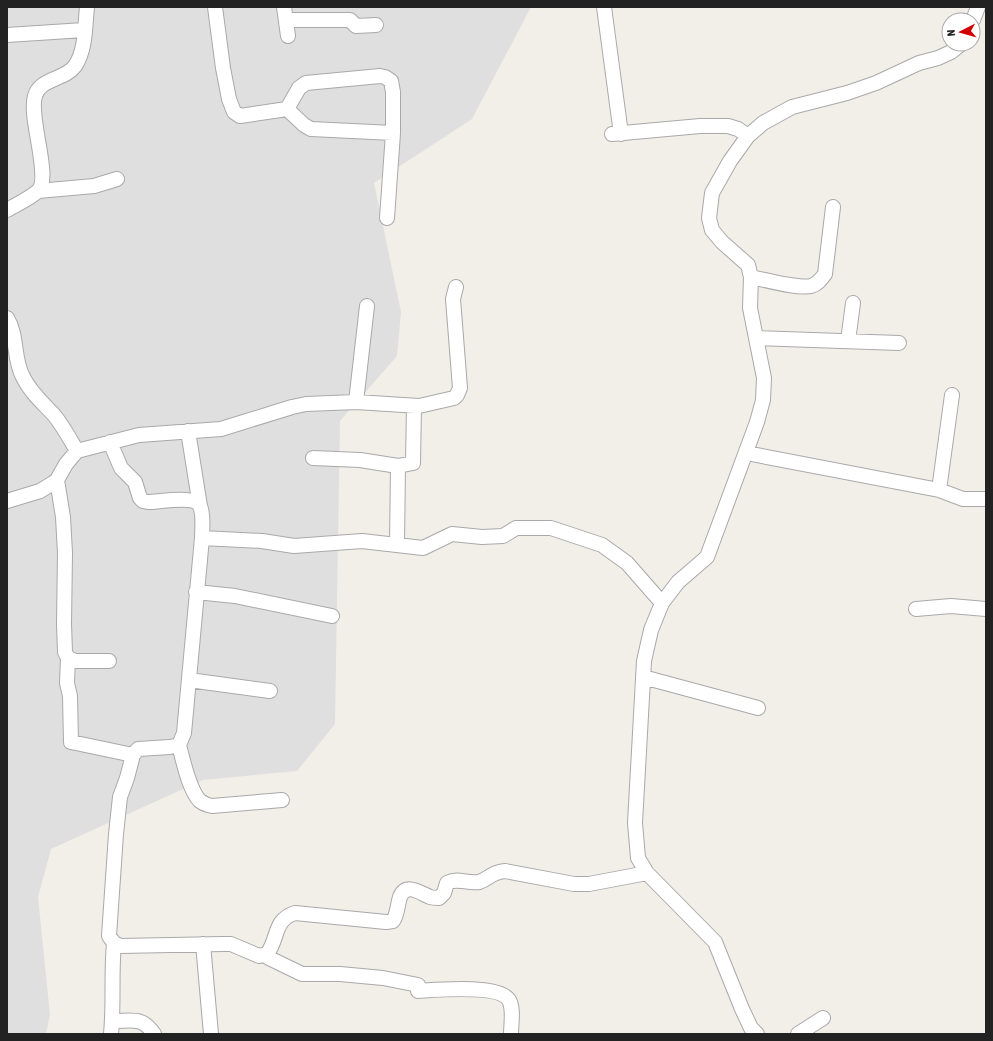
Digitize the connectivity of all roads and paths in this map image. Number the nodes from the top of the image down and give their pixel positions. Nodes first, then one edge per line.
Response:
1 (87, 7) edge
2 (215, 7) edge
3 (604, 7) edge
4 (984, 7) edge
5 (285, 14) edge
6 (986, 17) edge
7 (376, 25) dead end
8 (84, 30) junction
9 (7, 35) edge
10 (288, 36) dead end
11 (951, 52) edge
12 (287, 109) junction
13 (393, 133) junction
14 (748, 136) junction
15 (117, 179) dead end
16 (38, 191) junction
17 (833, 207) dead end
18 (7, 210) edge
19 (387, 218) dead end
20 (751, 277) junction
21 (456, 287) dead end
22 (853, 302) dead end
23 (367, 306) dead end
24 (7, 318) edge
25 (757, 338) junction
26 (848, 341) junction
27 (899, 343) dead end
28 (952, 395) dead end
29 (356, 402) junction
30 (414, 406) junction
31 (188, 431) junction
32 (110, 442) junction
33 (77, 451) junction
34 (746, 453) junction
35 (314, 458) dead end
36 (398, 466) junction
37 (57, 480) junction
38 (939, 490) junction
39 (986, 499) edge
40 (7, 501) edge
41 (200, 506) junction
42 (202, 538) junction
43 (397, 545) junction
44 (196, 592) junction
45 (662, 603) junction
46 (916, 609) dead end
47 (986, 609) edge
48 (332, 616) dead end
49 (68, 658) junction
50 (108, 661) dead end
51 (643, 677) junction
52 (189, 680) junction
53 (270, 691) dead end
54 (758, 708) dead end
55 (179, 745) junction
56 (133, 755) junction
57 (282, 800) dead end
58 (647, 873) junction
59 (114, 943) junction
60 (203, 944) junction
61 (266, 955) junction
62 (823, 1018) dead end
63 (111, 1027) edge
64 (154, 1034) edge
65 (211, 1034) edge
66 (511, 1034) edge
67 (757, 1034) edge
68 (798, 1034) edge

1 - 8 street
2 - 12 street
3 - 14 street
4 - 6 street
5 - 7 street
5 - 10 street
8 - 9 street
8 - 16 street
11 - 14 street
12 - 13 street
12 - 13 street
13 - 19 street
14 - 20 street
15 - 16 street
16 - 18 street
17 - 20 street
20 - 25 street
21 - 30 street
22 - 26 street
23 - 29 street
24 - 33 street
25 - 26 street
25 - 34 street
26 - 27 street
28 - 38 street
29 - 30 street
29 - 31 street
30 - 36 street
31 - 32 street
31 - 41 street
32 - 33 street
32 - 41 street
33 - 37 street
34 - 38 street
34 - 45 street
35 - 36 street
36 - 43 street
37 - 40 street
37 - 49 street
38 - 39 street
41 - 42 street
42 - 43 street
42 - 44 street
43 - 45 street
44 - 48 street
44 - 52 street
45 - 51 street
46 - 47 street
49 - 50 street
49 - 56 street
51 - 54 street
51 - 58 street
52 - 53 street
52 - 55 street
55 - 56 street
55 - 57 street
56 - 59 street
58 - 61 street
58 - 67 street
59 - 60 street
59 - 63 street
60 - 61 street
60 - 65 street
61 - 66 street
62 - 68 street
63 - 64 street

